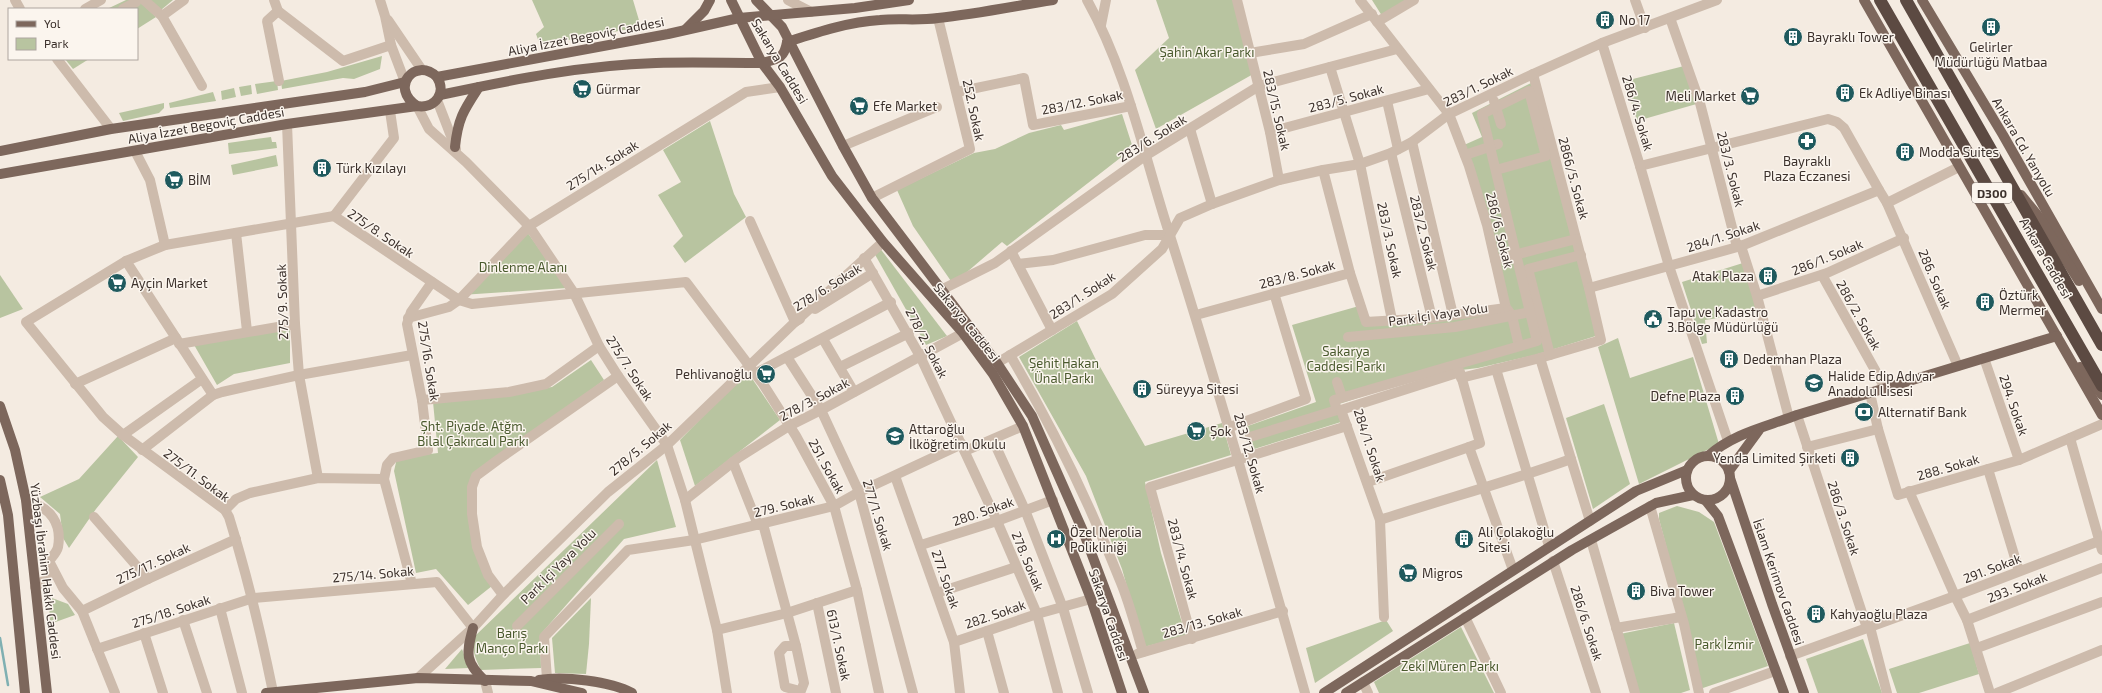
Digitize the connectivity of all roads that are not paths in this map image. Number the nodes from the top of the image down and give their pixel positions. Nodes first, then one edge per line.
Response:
1 (101, 0) edge
2 (184, 0) edge
3 (274, 0) edge
4 (380, 0) edge
5 (710, 0) edge
6 (731, 0) edge
7 (756, 0) edge
8 (788, 0) edge
9 (909, 0) edge
10 (1053, 0) edge
11 (1087, 0) edge
12 (1106, 0) edge
13 (1237, 0) edge
14 (1360, 0) edge
15 (1364, 0) edge
16 (1414, 0) edge
17 (1635, 0) edge
18 (1715, 0) edge
19 (1864, 0) edge
20 (1880, 0) edge
21 (1906, 0) edge
22 (1922, 0) edge
23 (140, 1) edge
24 (854, 4) edge
25 (87, 8) edge
26 (125, 8) edge
27 (278, 11) junction
28 (811, 12) junction
29 (162, 16) junction
30 (385, 16) junction
31 (769, 16) junction
32 (739, 18) junction
33 (938, 18) junction
34 (1375, 18) junction
35 (1670, 18) junction
36 (1101, 25) junction
37 (1645, 28) junction
38 (684, 30) junction
39 (788, 42) junction
40 (1602, 43) junction
41 (391, 45) junction
42 (1397, 49) junction
43 (1250, 53) junction
44 (58, 60) edge
45 (762, 63) junction
46 (1330, 67) junction
47 (422, 70) junction
48 (1533, 74) junction
49 (437, 77) junction
50 (279, 81) dead end
51 (405, 82) junction
52 (202, 86) dead end
53 (1259, 86) junction
54 (479, 87) junction
55 (780, 87) junction
56 (1429, 89) junction
57 (957, 92) junction
58 (1491, 95) junction
59 (439, 98) junction
60 (1387, 101) junction
61 (417, 106) junction
62 (1132, 106) junction
63 (938, 107) dead end
64 (1496, 108) junction
65 (390, 111) junction
66 (1344, 112) junction
67 (1449, 114) junction
68 (1540, 120) junction
69 (287, 124) junction
70 (1501, 124) dead end
71 (1526, 124) dead end
72 (111, 129) junction
73 (1190, 129) junction
74 (1270, 132) junction
75 (1412, 142) junction
76 (843, 146) junction
77 (1494, 146) junction
78 (1712, 148) junction
79 (457, 150) junction
80 (0, 151) edge
81 (135, 151) junction
82 (1395, 151) junction
83 (1465, 155) junction
84 (1145, 156) junction
85 (1360, 164) junction
86 (1640, 166) junction
87 (1959, 168) junction
88 (1323, 170) junction
89 (1496, 170) junction
90 (0, 174) edge
91 (1279, 180) junction
92 (2009, 183) junction
93 (1879, 190) junction
94 (872, 198) junction
95 (1887, 203) junction
96 (1212, 204) junction
97 (334, 216) junction
98 (750, 221) dead end
99 (292, 223) junction
100 (529, 226) junction
101 (236, 233) junction
102 (1170, 235) junction
103 (1904, 238) junction
104 (1576, 239) junction
105 (883, 242) junction
106 (165, 246) junction
107 (1741, 246) junction
108 (1012, 250) junction
109 (1516, 255) junction
110 (1580, 255) junction
111 (864, 258) junction
112 (1495, 260) junction
113 (126, 261) junction
114 (1018, 264) junction
115 (1669, 266) junction
116 (873, 273) junction
117 (1350, 273) junction
118 (1822, 275) junction
119 (432, 282) junction
120 (686, 282) joint
121 (1589, 288) junction
122 (940, 290) junction
123 (574, 293) junction
124 (1274, 293) junction
125 (1757, 296) junction
126 (459, 300) junction
127 (891, 302) junction
128 (2102, 310) edge
129 (1509, 312) junction
130 (1530, 312) junction
131 (1196, 315) junction
132 (1453, 315) junction
133 (408, 318) junction
134 (1432, 318) junction
135 (1392, 320) junction
136 (26, 322) joint
137 (795, 322) junction
138 (295, 324) junction
139 (1052, 330) junction
140 (247, 331) junction
141 (908, 333) junction
142 (963, 333) junction
143 (2057, 336) junction
144 (1348, 337) dead end
145 (823, 339) junction
146 (178, 341) junction
147 (2102, 345) edge
148 (599, 346) junction
149 (1519, 346) junction
150 (412, 355) junction
151 (1010, 355) junction
152 (920, 356) junction
153 (1545, 356) junction
154 (788, 357) junction
155 (1984, 358) junction
156 (997, 363) junction
157 (1958, 366) junction
158 (840, 367) junction
159 (753, 369) junction
160 (1496, 369) junction
161 (299, 375) junction
162 (618, 376) junction
163 (1461, 378) junction
164 (202, 379) junction
165 (1337, 382) dead end
166 (75, 384) junction
167 (2102, 386) edge
168 (1885, 388) junction
169 (854, 392) junction
170 (1870, 393) junction
171 (213, 395) junction
172 (2102, 395) edge
173 (1342, 397) junction
174 (422, 400) junction
175 (0, 406) edge
176 (822, 410) junction
177 (2102, 416) edge
178 (1793, 417) junction
179 (2102, 424) edge
180 (789, 426) junction
181 (1023, 426) junction
182 (1347, 426) junction
183 (1230, 427) junction
184 (1878, 429) junction
185 (1759, 430) junction
186 (123, 435) junction
187 (1250, 437) dead end
188 (2070, 438) junction
189 (993, 440) junction
190 (1728, 442) junction
191 (667, 445) junction
192 (1469, 447) junction
193 (964, 448) junction
194 (1807, 448) junction
195 (142, 450) junction
196 (1708, 456) junction
197 (1238, 459) junction
198 (1571, 459) junction
199 (2019, 460) junction
200 (733, 462) junction
201 (1988, 469) junction
202 (1687, 470) junction
203 (1730, 474) junction
204 (1528, 475) junction
205 (895, 476) junction
206 (318, 478) junction
207 (384, 479) junction
208 (0, 480) edge
209 (1368, 482) junction
210 (1483, 487) junction
211 (1910, 491) junction
212 (859, 492) junction
213 (1693, 495) junction
214 (26, 500) junction
215 (685, 500) junction
216 (1054, 500) junction
217 (1706, 501) junction
218 (834, 506) junction
219 (1650, 506) junction
220 (224, 510) junction
221 (1025, 510) junction
222 (94, 517) dead end
223 (1380, 520) junction
224 (997, 521) junction
225 (1590, 521) junction
226 (618, 524) dead end
227 (761, 525) junction
228 (236, 539) junction
229 (694, 540) junction
230 (1591, 540) junction
231 (921, 545) junction
232 (2101, 545) edge
233 (1549, 546) junction
234 (1553, 561) junction
235 (1016, 567) junction
236 (2102, 568) edge
237 (1513, 570) junction
238 (2019, 571) junction
239 (54, 573) junction
240 (148, 579) junction
241 (412, 584) junction
242 (35, 587) junction
243 (856, 590) junction
244 (938, 593) junction
245 (503, 595) junction
246 (1955, 596) junction
247 (253, 598) junction
248 (1091, 599) junction
249 (2102, 602) edge
250 (817, 603) junction
251 (220, 608) junction
252 (1063, 608) junction
253 (82, 611) junction
254 (1283, 611) junction
255 (787, 612) junction
256 (1037, 614) junction
257 (1682, 616) junction
258 (1384, 617) dead end
259 (1466, 617) junction
260 (183, 620) junction
261 (1967, 620) junction
262 (517, 626) dead end
263 (473, 628) junction
264 (1616, 628) junction
265 (1868, 628) junction
266 (717, 630) junction
267 (987, 631) junction
268 (144, 633) junction
269 (1192, 638) junction
270 (954, 642) junction
271 (796, 646) junction
272 (1977, 648) junction
273 (97, 649) junction
274 (2102, 650) edge
275 (1143, 652) junction
276 (1790, 656) junction
277 (1129, 657) junction
278 (1775, 671) junction
279 (418, 678) junction
280 (547, 679) junction
281 (486, 681) junction
282 (531, 681) junction
283 (1363, 682) junction
284 (800, 692) edge
285 (25, 693) edge
286 (47, 693) edge
287 (115, 693) edge
288 (163, 693) edge
289 (207, 693) edge
290 (242, 693) edge
291 (270, 693) edge
292 (488, 693) edge
293 (578, 693) edge
294 (582, 693) edge
295 (632, 693) edge
296 (727, 693) edge
297 (836, 693) edge
298 (879, 693) edge
299 (913, 693) edge
300 (960, 693) edge
301 (1004, 693) edge
302 (1058, 693) edge
303 (1088, 693) edge
304 (1122, 693) edge
305 (1144, 693) edge
306 (1305, 693) edge
307 (1324, 693) edge
308 (1346, 693) edge
309 (1368, 693) edge
310 (1500, 693) edge
311 (1596, 693) edge
312 (1634, 693) edge
313 (1699, 693) edge
314 (1714, 693) edge
315 (1784, 693) edge
316 (1804, 693) edge
317 (1887, 693) edge
318 (1990, 693) edge
319 (1997, 693) edge

1 - 25 street
2 - 29 street
3 - 27 street
4 - 30 street
5 - 38 main road
6 - 32 main road, Sakarya Caddesi
7 - 31 main road, Sakarya Caddesi
8 - 28 street
9 - 24 main road, Aliya İzzet Begoviç Caddesi
10 - 33 main road
11 - 36 street, 283/12. Sokak
12 - 36 street
13 - 43 street, 283/15. Sokak
14 - 34 street, 286/6. Sokak
15 - 34 street
16 - 34 street
17 - 37 street
18 - 35 street, 283/1. Sokak
19 - 87 main road
20 - 167 highway, Ankara Caddesi / D300
21 - 92 highway, Ankara Caddesi / D300
22 - 128 main road, Ankara Cd. Yanyolu
23 - 26 street
23 - 29 street
24 - 28 main road, Aliya İzzet Begoviç Caddesi
27 - 41 street
27 - 50 street
28 - 31 main road, Aliya İzzet Begoviç Caddesi
29 - 52 street
30 - 41 street
30 - 47 street
31 - 32 main road, Aliya İzzet Begoviç Caddesi
31 - 39 main road, Sakarya Caddesi
32 - 38 main road, Aliya İzzet Begoviç Caddesi
32 - 45 main road, Sakarya Caddesi
33 - 39 main road
33 - 57 street, 252. Sokak
34 - 42 street, 286/6. Sokak
34 - 43 street
35 - 37 street, 283/1. Sokak
35 - 78 street, 283/3. Sokak
36 - 62 street, 283/12. Sokak
37 - 40 street, 283/1. Sokak
38 - 49 main road, Aliya İzzet Begoviç Caddesi
39 - 45 main road, Aliya İzzet Begoviç Caddesi
39 - 76 main road, Sakarya Caddesi
40 - 48 street, 283/1. Sokak
40 - 86 street, 286/4. Sokak
41 - 51 street
42 - 46 street, 283/6. Sokak
42 - 56 street, 286/6. Sokak
43 - 53 street, 283/15. Sokak
44 - 72 street
45 - 54 main road, Aliya İzzet Begoviç Caddesi
45 - 55 main road, Sakarya Caddesi
46 - 53 street, 283/6. Sokak
46 - 66 street, 283/3. Sokak
47 - 49 main road
47 - 51 main road, Aliya İzzet Begoviç Caddesi
48 - 58 street, 283/1. Sokak
48 - 68 street, 2866/5. Sokak
49 - 59 main road
51 - 61 main road
51 - 72 main road, Aliya İzzet Begoviç Caddesi
53 - 73 street, 283/6. Sokak
53 - 74 street, 283/15. Sokak
54 - 59 main road, Aliya İzzet Begoviç Caddesi
54 - 79 main road
55 - 100 street, 275/14. Sokak
55 - 105 main road, Sakarya Caddesi
56 - 60 street, 283/5. Sokak
56 - 67 street, 286/6. Sokak
57 - 62 street, 283/12. Sokak
57 - 94 street, 252. Sokak
58 - 64 street
58 - 67 street, 283/1. Sokak
59 - 61 main road, Aliya İzzet Begoviç Caddesi
59 - 79 street
60 - 66 street, 283/5. Sokak
60 - 82 street, 283/2. Sokak
61 - 65 main road, Aliya İzzet Begoviç Caddesi
61 - 79 street, 275/7. Sokak
62 - 84 street, 283/12. Sokak
63 - 76 street
64 - 68 street
64 - 70 street
64 - 77 street
65 - 69 main road, Aliya İzzet Begoviç Caddesi
65 - 97 street
66 - 74 street, 283/5. Sokak
66 - 85 street, 283/3. Sokak
67 - 75 street, 283/1. Sokak
67 - 83 street, 286/6. Sokak
68 - 71 street
68 - 89 street
68 - 104 street, 2866/5. Sokak
69 - 81 main road, Aliya İzzet Begoviç Caddesi
69 - 99 street, 275/9. Sokak
72 - 80 main road, Aliya İzzet Begoviç Caddesi
73 - 84 street, 283/6. Sokak
73 - 96 street
74 - 91 street, 283/15. Sokak
75 - 82 street, 283/1. Sokak
75 - 132 street
76 - 94 main road, Sakarya Caddesi
77 - 83 street
77 - 89 street
78 - 86 street, 286/4. Sokak
78 - 93 street, 286/4. Sokak
78 - 107 street, 283/3. Sokak
79 - 100 street, 275/7. Sokak
81 - 90 main road, Aliya İzzet Begoviç Caddesi
81 - 106 street
82 - 85 street, 283/1. Sokak
82 - 134 street, 283/2. Sokak
83 - 112 street, 286/6. Sokak
84 - 102 street, 283/12. Sokak
84 - 108 street, 283/6. Sokak
85 - 88 street, 283/1. Sokak
85 - 135 street, 283/3. Sokak
86 - 115 street
87 - 95 street
87 - 143 main road
88 - 91 street, 283/1. Sokak
88 - 117 street, 283/8. Sokak
89 - 109 street
91 - 96 street, 283/1. Sokak
92 - 128 main road
92 - 147 highway, Ankara Caddesi / D300
93 - 95 street
93 - 107 street, 284/1. Sokak
94 - 122 main road, Sakarya Caddesi
95 - 103 street, 286. Sokak
96 - 102 street, 283/1. Sokak
97 - 99 street, 275/8. Sokak
97 - 119 street, 275/8. Sokak
98 - 137 street
99 - 101 street, 275/8. Sokak
99 - 138 street, 275/9. Sokak
100 - 123 street, 275/7. Sokak
100 - 126 street, 275/14. Sokak
101 - 106 street, 275/8. Sokak
101 - 140 street
102 - 114 street
102 - 131 street, 283/12. Sokak
102 - 139 street, 283/1. Sokak
103 - 118 street, 286/1. Sokak
103 - 157 street, 286. Sokak
104 - 109 street
104 - 110 street, 2866/5. Sokak
105 - 111 street, 278/5. Sokak
105 - 142 main road, Sakarya Caddesi
106 - 113 street, 275/8. Sokak
107 - 115 street, 284/1. Sokak
107 - 125 street, 283/3. Sokak
108 - 114 street
108 - 122 street, 283/6. Sokak
109 - 112 street
109 - 130 street
110 - 121 street, 2866/5. Sokak
110 - 153 street
111 - 116 street, 278/2. Sokak
111 - 137 street, 278/5. Sokak
112 - 129 street, 286/6. Sokak
113 - 136 street, 275/8. Sokak
113 - 146 street
114 - 139 street
115 - 121 street, 284/1. Sokak
115 - 190 street
116 - 127 street, 278/2. Sokak
116 - 137 street, 278/6. Sokak
117 - 124 street, 283/8. Sokak
117 - 135 street
118 - 125 street, 286/1. Sokak
118 - 168 street, 286/2. Sokak
119 - 126 street, 275/8. Sokak
119 - 133 street, 275/16. Sokak
120 - 123 street, 275/8. Sokak
120 - 159 street, 251. Sokak
121 - 153 street
122 - 156 main road, Sakarya Caddesi
123 - 126 street, 275/8. Sokak
123 - 148 street, 275/7. Sokak
124 - 131 street, 283/8. Sokak
124 - 183 street
125 - 178 street, 283/3. Sokak
126 - 133 street, 275/14. Sokak
127 - 141 street, 278/2. Sokak
127 - 145 street, 278/5. Sokak
129 - 130 street, Park İçi Yaya Yolu
129 - 132 street
129 - 144 street, Park İçi Yaya Yolu
129 - 149 street, 286/6. Sokak
130 - 149 street
131 - 183 street, 283/12. Sokak
132 - 134 street
133 - 150 street, 275/16. Sokak
134 - 135 street
136 - 166 street, 275/11. Sokak
137 - 159 street, 278/5. Sokak
138 - 140 street
138 - 161 street, 275/9. Sokak
139 - 151 street, 283/1. Sokak
140 - 146 street
141 - 152 street, 278/2. Sokak
141 - 158 street
142 - 152 street, 278/3. Sokak
142 - 181 main road, Sakarya Caddesi
143 - 155 main road
143 - 172 main road
143 - 177 main road
145 - 154 street, 278/5. Sokak
145 - 158 street
146 - 164 street
146 - 166 street
148 - 162 street, 275/7. Sokak
148 - 174 street
149 - 173 street
150 - 161 street
150 - 174 street, 275/16. Sokak
151 - 156 street, 283/1. Sokak
151 - 275 street
152 - 169 street, 278/3. Sokak
152 - 193 street, 278/2. Sokak
153 - 160 street
153 - 198 street
154 - 159 street, 278/5. Sokak
154 - 176 street, 277/1. Sokak
155 - 157 main road
155 - 199 street, 294. Sokak
156 - 277 main road, Sakarya Caddesi
157 - 168 main road
158 - 169 street
159 - 180 street, 251. Sokak
159 - 191 street, 278/5. Sokak
160 - 163 street
160 - 204 street
161 - 171 street
161 - 206 street, 275/9. Sokak
162 - 191 street, 275/7. Sokak
162 - 245 street
163 - 182 street, 284/1. Sokak
163 - 192 street
164 - 171 street
164 - 186 street
165 - 173 street
166 - 186 street, 275/11. Sokak
168 - 170 main road
169 - 176 street, 278/3. Sokak
170 - 178 main road
170 - 184 street, 288. Sokak
171 - 195 street
173 - 187 street
174 - 207 street, 275/16. Sokak
175 - 214 main road, Yüzbaşı İbrahim Hakkı Caddesi
176 - 180 street, 278/3. Sokak
176 - 212 street, 277/1. Sokak
178 - 185 main road
178 - 194 street, 286/3. Sokak
179 - 188 street, 288. Sokak
180 - 200 street, 278/3. Sokak
180 - 218 street, 251. Sokak
181 - 189 street, 279. Sokak
181 - 216 main road, Sakarya Caddesi
182 - 197 street
182 - 209 street, 284/1. Sokak
183 - 197 street, 283/12. Sokak
184 - 194 street
184 - 211 street, 288. Sokak
185 - 190 main road
185 - 203 main road
186 - 195 street, 275/11. Sokak
188 - 199 street, 288. Sokak
188 - 232 street
189 - 193 street, 279. Sokak
189 - 221 street
190 - 196 main road
191 - 215 street, 275/7. Sokak
191 - 245 street, 278/5. Sokak
192 - 209 street
192 - 210 street
193 - 205 street, 279. Sokak
193 - 224 street, 278. Sokak
194 - 265 street, 286/3. Sokak
195 - 220 street, 275/11. Sokak
196 - 202 main road
196 - 203 main road
197 - 254 street, 283/12. Sokak
197 - 269 street, 283/14. Sokak
198 - 204 street
198 - 225 street
199 - 201 street, 288. Sokak
200 - 215 street, 278/3. Sokak
200 - 227 street
201 - 211 street, 288. Sokak
201 - 238 street
202 - 213 main road
202 - 225 main road
203 - 217 main road
203 - 276 main road, İslam Kerimov Caddesi
204 - 210 street
204 - 233 street
205 - 212 street, 279. Sokak
205 - 231 street, 277. Sokak
206 - 207 street
206 - 220 street
207 - 241 street
208 - 285 main road
209 - 223 street, 284/1. Sokak
210 - 223 street
210 - 237 street
211 - 246 street, 291. Sokak
212 - 218 street, 279. Sokak
212 - 299 street, 277/1. Sokak
213 - 217 main road
213 - 219 main road
214 - 239 street
214 - 242 main road, Yüzbaşı İbrahim Hakkı Caddesi
215 - 229 street, 275/7. Sokak
216 - 221 street, 280. Sokak
216 - 248 main road, Sakarya Caddesi
217 - 278 main road
218 - 227 street, 279. Sokak
218 - 243 street, 251. Sokak
219 - 230 main road
219 - 257 street
220 - 228 street, 275/11. Sokak
221 - 224 street, 280. Sokak
221 - 252 street
222 - 240 street
223 - 258 street, 284/1. Sokak
224 - 231 street, 280. Sokak
224 - 235 street, 278. Sokak
225 - 233 main road
226 - 262 street, Park İçi Yaya Yolu
227 - 229 street, 279. Sokak
227 - 255 street
228 - 240 street, 275/17. Sokak
228 - 247 street, 275/11. Sokak
229 - 266 street, 275/7. Sokak
229 - 280 street, 279. Sokak
230 - 234 main road
230 - 264 street
231 - 244 street, 277. Sokak
232 - 238 street, 291. Sokak
233 - 234 main road
233 - 237 main road
234 - 259 main road
234 - 311 street, 286/6. Sokak
235 - 244 street
235 - 256 street, 278. Sokak
236 - 261 street, 293. Sokak
237 - 307 main road
238 - 246 street, 291. Sokak
239 - 242 street
239 - 253 street
240 - 253 street, 275/17. Sokak
241 - 247 street, 275/14. Sokak
241 - 263 street, 275/14. Sokak
242 - 286 main road, Yüzbaşı İbrahim Hakkı Caddesi
243 - 250 street
243 - 298 street, 251. Sokak
244 - 270 street, 277. Sokak
245 - 263 street, 278/5. Sokak
246 - 261 street
246 - 265 street
247 - 251 street, 275/18. Sokak
247 - 291 street, 275/11. Sokak
248 - 252 street, 282. Sokak
248 - 304 main road, Sakarya Caddesi
249 - 272 street
250 - 255 street
250 - 297 street, 613/1. Sokak
251 - 260 street, 275/18. Sokak
251 - 290 street
252 - 256 street, 282. Sokak
252 - 303 street
253 - 273 street
254 - 269 street, 283/13. Sokak
254 - 306 street, 283/12. Sokak
255 - 266 street
255 - 271 street
256 - 267 street, 282. Sokak
256 - 302 street, 278. Sokak
257 - 264 street
257 - 313 street
259 - 283 main road
259 - 310 street
260 - 268 street, 275/18. Sokak
260 - 289 street
261 - 272 street
263 - 279 street, 278/5. Sokak
263 - 281 main road
264 - 312 street
265 - 276 street
265 - 317 street, 286/3. Sokak
266 - 296 street, 275/7. Sokak
267 - 270 street, 282. Sokak
267 - 301 street
268 - 273 street, 275/18. Sokak
268 - 288 street
269 - 275 street, 283/13. Sokak
270 - 300 street, 277. Sokak
271 - 284 street
271 - 284 street
272 - 318 street
273 - 287 street
274 - 319 street
275 - 277 street, 283/13. Sokak
276 - 316 main road, İslam Kerimov Caddesi
277 - 305 main road, Sakarya Caddesi
278 - 314 street
278 - 315 main road
279 - 281 main road
279 - 291 main road
280 - 282 main road
280 - 295 main road
281 - 282 main road
281 - 292 street
282 - 293 main road
283 - 308 main road
283 - 309 street
293 - 294 main road

